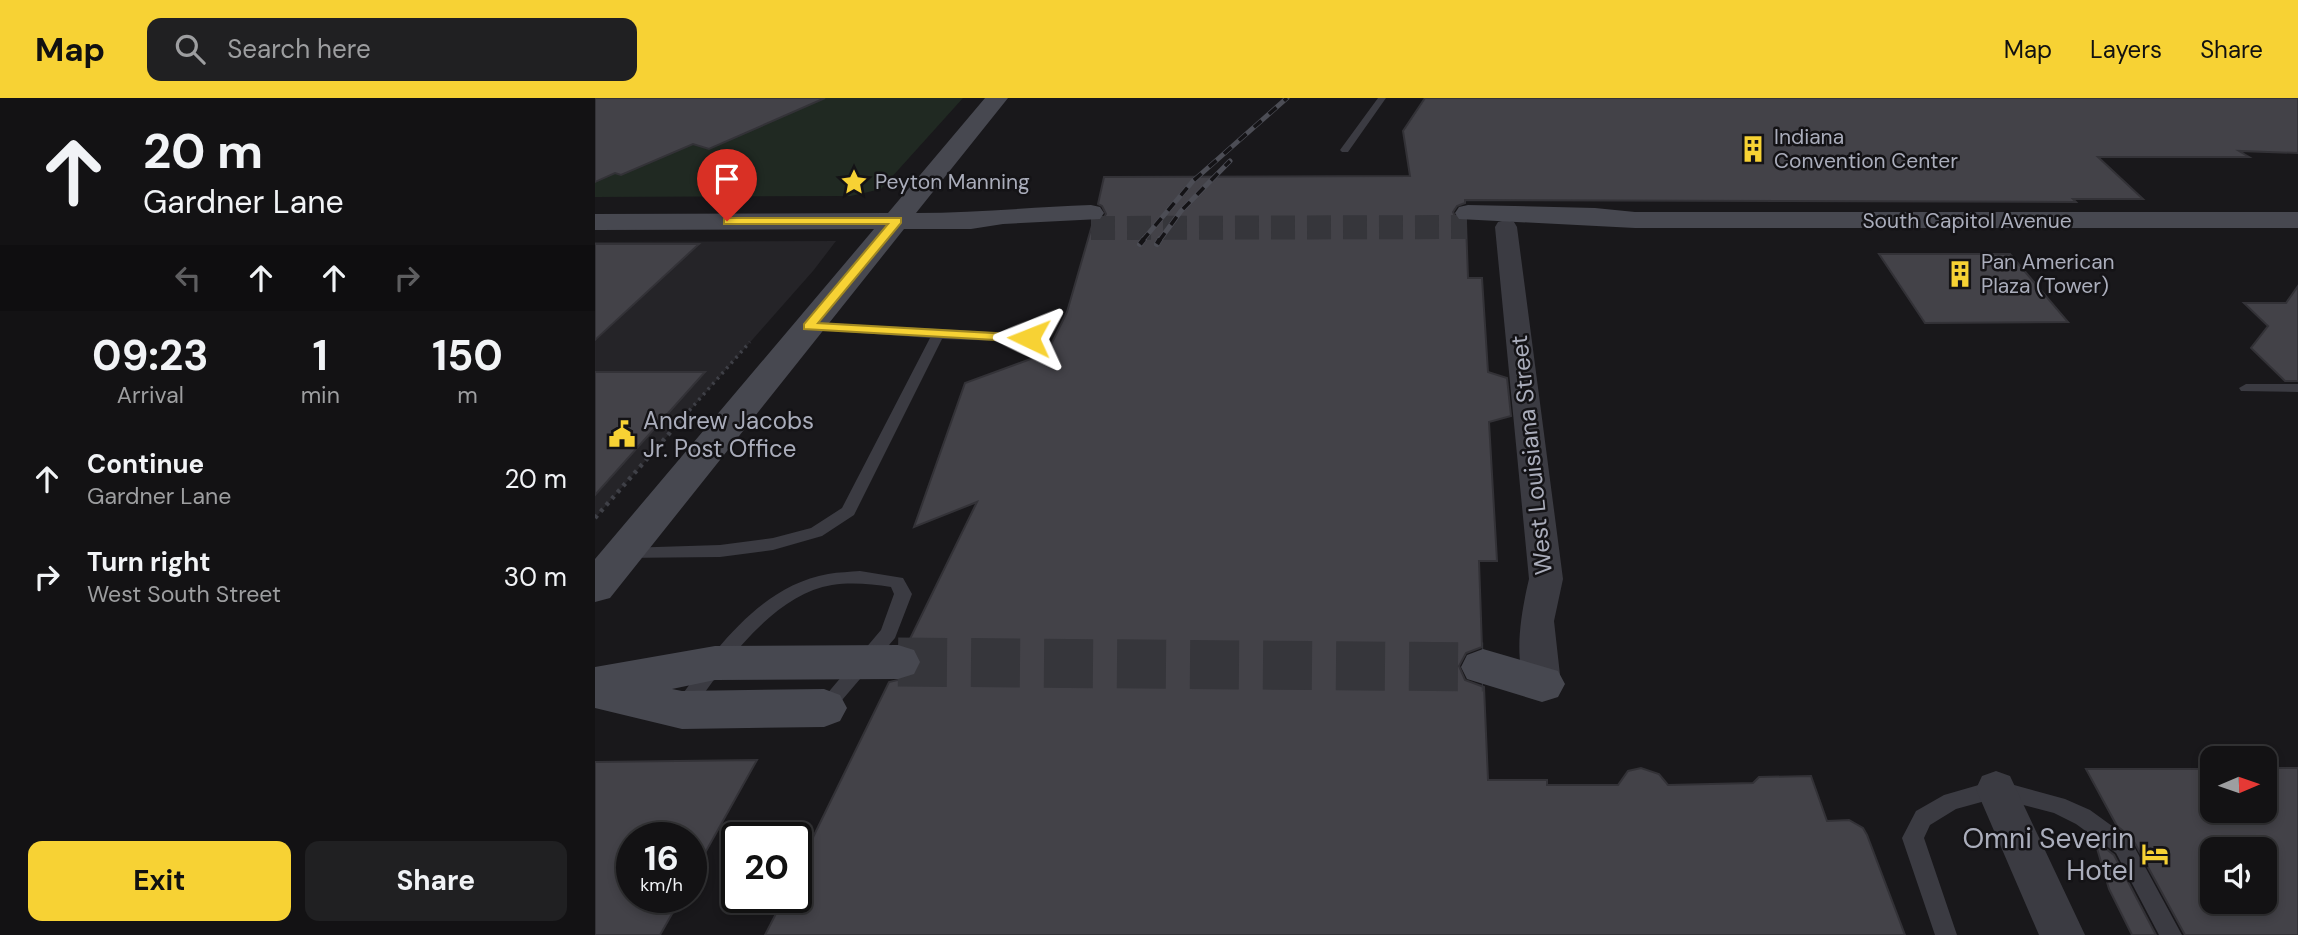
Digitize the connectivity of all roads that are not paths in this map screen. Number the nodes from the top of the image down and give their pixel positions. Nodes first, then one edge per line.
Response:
1 (997, 98) edge
2 (1383, 98) edge
3 (1345, 150) dead end
4 (897, 220) junction
5 (1091, 220) tunnel mouth
6 (1635, 220) junction
7 (2298, 220) edge
8 (595, 222) edge
9 (1506, 227) junction
10 (809, 326) junction
11 (938, 335) junction
12 (1029, 338) dead end
13 (2246, 388) dead end
14 (2298, 388) edge
15 (622, 554) junction
16 (595, 587) edge
17 (882, 662) junction
18 (715, 663) junction
19 (1483, 667) tunnel mouth
20 (1542, 684) joint
21 (595, 688) edge
22 (824, 708) joint
23 (682, 709) junction
24 (1996, 789) junction
25 (1946, 935) edge
26 (2062, 935) edge
27 (2171, 935) edge

1 - 4 main road
2 - 3 lane
4 - 5 main road
4 - 8 main road
4 - 10 main road
6 - 7 main road, South Capitol Avenue
6 - 9 main road, South Capitol Avenue
6 - 9 main road, South Capitol Avenue
9 - 20 street, West Louisiana Street
10 - 11 lane
10 - 15 main road
11 - 12 lane
11 - 15 lane
13 - 14 lane
15 - 16 main road
17 - 18 main road
17 - 18 lane
17 - 22 lane
18 - 21 main road
18 - 23 lane
19 - 20 main road
21 - 23 main road
22 - 23 main road
24 - 25 lane
24 - 26 street
24 - 27 lane

